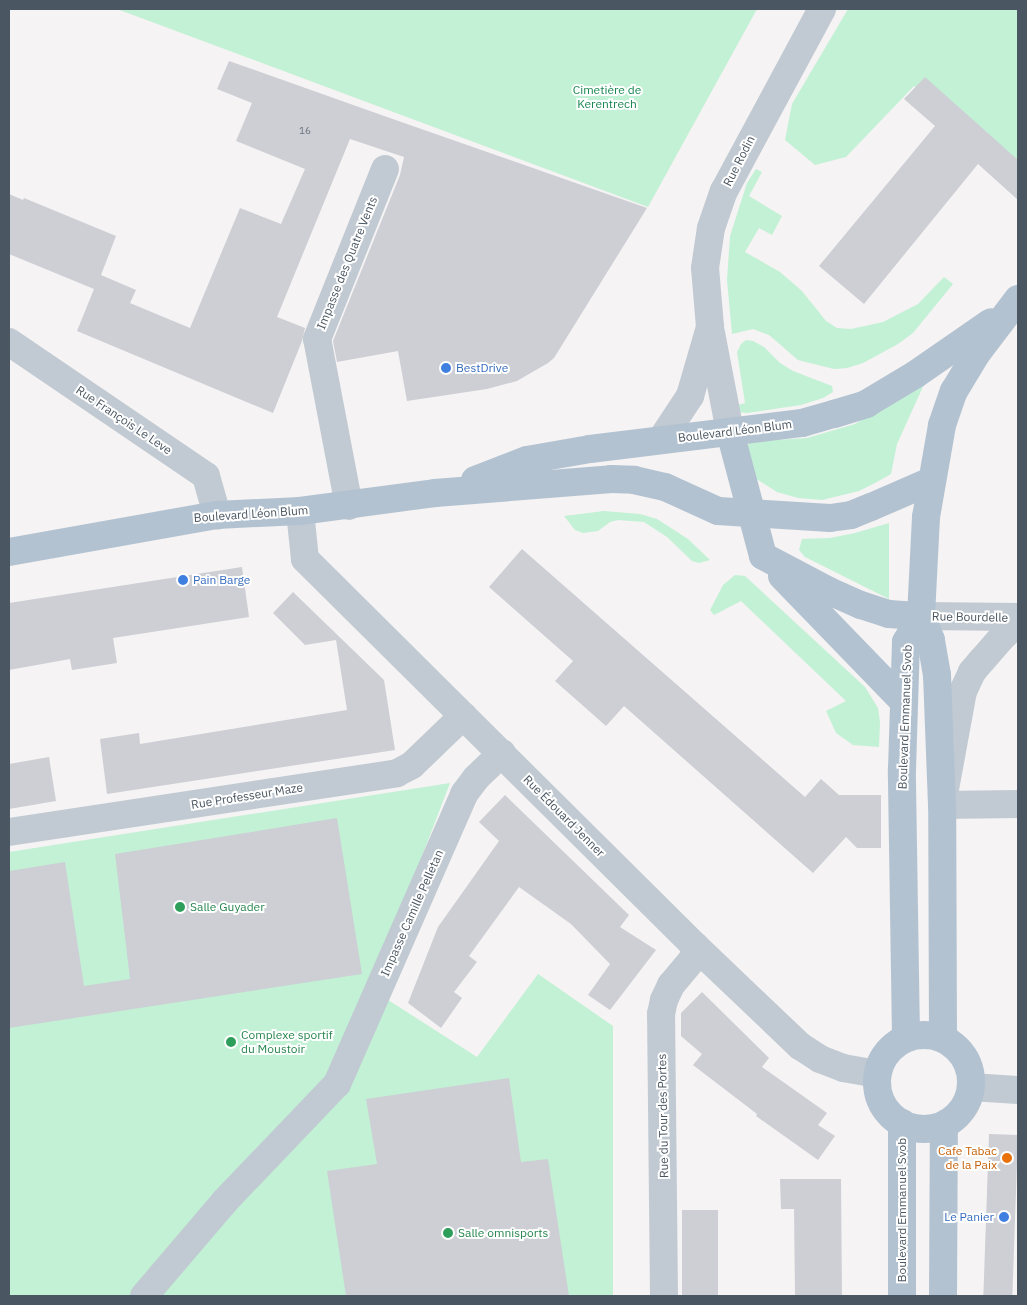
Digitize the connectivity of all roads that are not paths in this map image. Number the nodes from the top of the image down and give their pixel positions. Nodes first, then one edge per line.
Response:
1 (822, 9) edge
2 (385, 169) dead end
3 (1015, 304) edge
4 (710, 327) junction
5 (9, 342) edge
6 (730, 432) junction
7 (661, 440) junction
8 (931, 481) junction
9 (435, 493) junction
10 (349, 506) junction
11 (300, 511) junction
12 (718, 512) junction
13 (752, 514) junction
14 (217, 515) junction
15 (9, 552) edge
16 (763, 556) junction
17 (921, 616) junction
18 (1018, 617) edge
19 (1018, 623) edge
20 (904, 702) junction
21 (463, 716) junction
22 (502, 753) junction
23 (1018, 804) edge
24 (942, 805) junction
25 (9, 832) edge
26 (695, 946) junction
27 (906, 1038) junction
28 (943, 1038) junction
29 (877, 1074) junction
30 (971, 1086) junction
31 (1018, 1090) edge
32 (902, 1123) junction
33 (944, 1125) junction
34 (144, 1296) edge
35 (664, 1296) edge
36 (902, 1296) edge
37 (944, 1296) edge

1 - 4 street, Rue Rodin
2 - 10 street, Impasse des Quatre Vents
3 - 6 main road, Boulevard Léon Blum
3 - 8 main road
4 - 6 street, Rue Rodin
4 - 7 street, Rue Rodin
5 - 14 street, Rue François Le Leve
6 - 7 main road, Boulevard Léon Blum
6 - 13 main road
7 - 9 main road, Boulevard Léon Blum
8 - 13 main road, Boulevard Léon Blum
8 - 17 main road
9 - 10 main road, Boulevard Léon Blum
9 - 12 main road, Boulevard Léon Blum
10 - 11 main road, Boulevard Léon Blum
11 - 14 main road, Boulevard Léon Blum
11 - 21 street, Rue Édouard Jenner
12 - 13 main road, Boulevard Léon Blum
12 - 16 main road
13 - 16 main road
14 - 15 main road, Boulevard Léon Blum
16 - 17 main road
16 - 20 main road
17 - 18 street, Rue Bourdelle
17 - 20 main road, Boulevard Emmanuel Svob
17 - 24 main road, Boulevard Emmanuel Svob
19 - 24 street
20 - 27 main road, Boulevard Emmanuel Svob
21 - 22 street, Rue Édouard Jenner
21 - 25 street, Rue Professeur Maze
22 - 26 street, Rue Édouard Jenner
22 - 34 street, Impasse Camille Pelletan
23 - 24 street
24 - 28 main road, Boulevard Emmanuel Svob
26 - 29 street, Rue Édouard Jenner
26 - 35 street, Rue du Tour des Portes
27 - 28 main road
27 - 29 main road
28 - 30 main road
29 - 32 main road
30 - 31 street
30 - 33 main road
32 - 33 main road
32 - 36 main road, Boulevard Emmanuel Svob
33 - 37 main road

